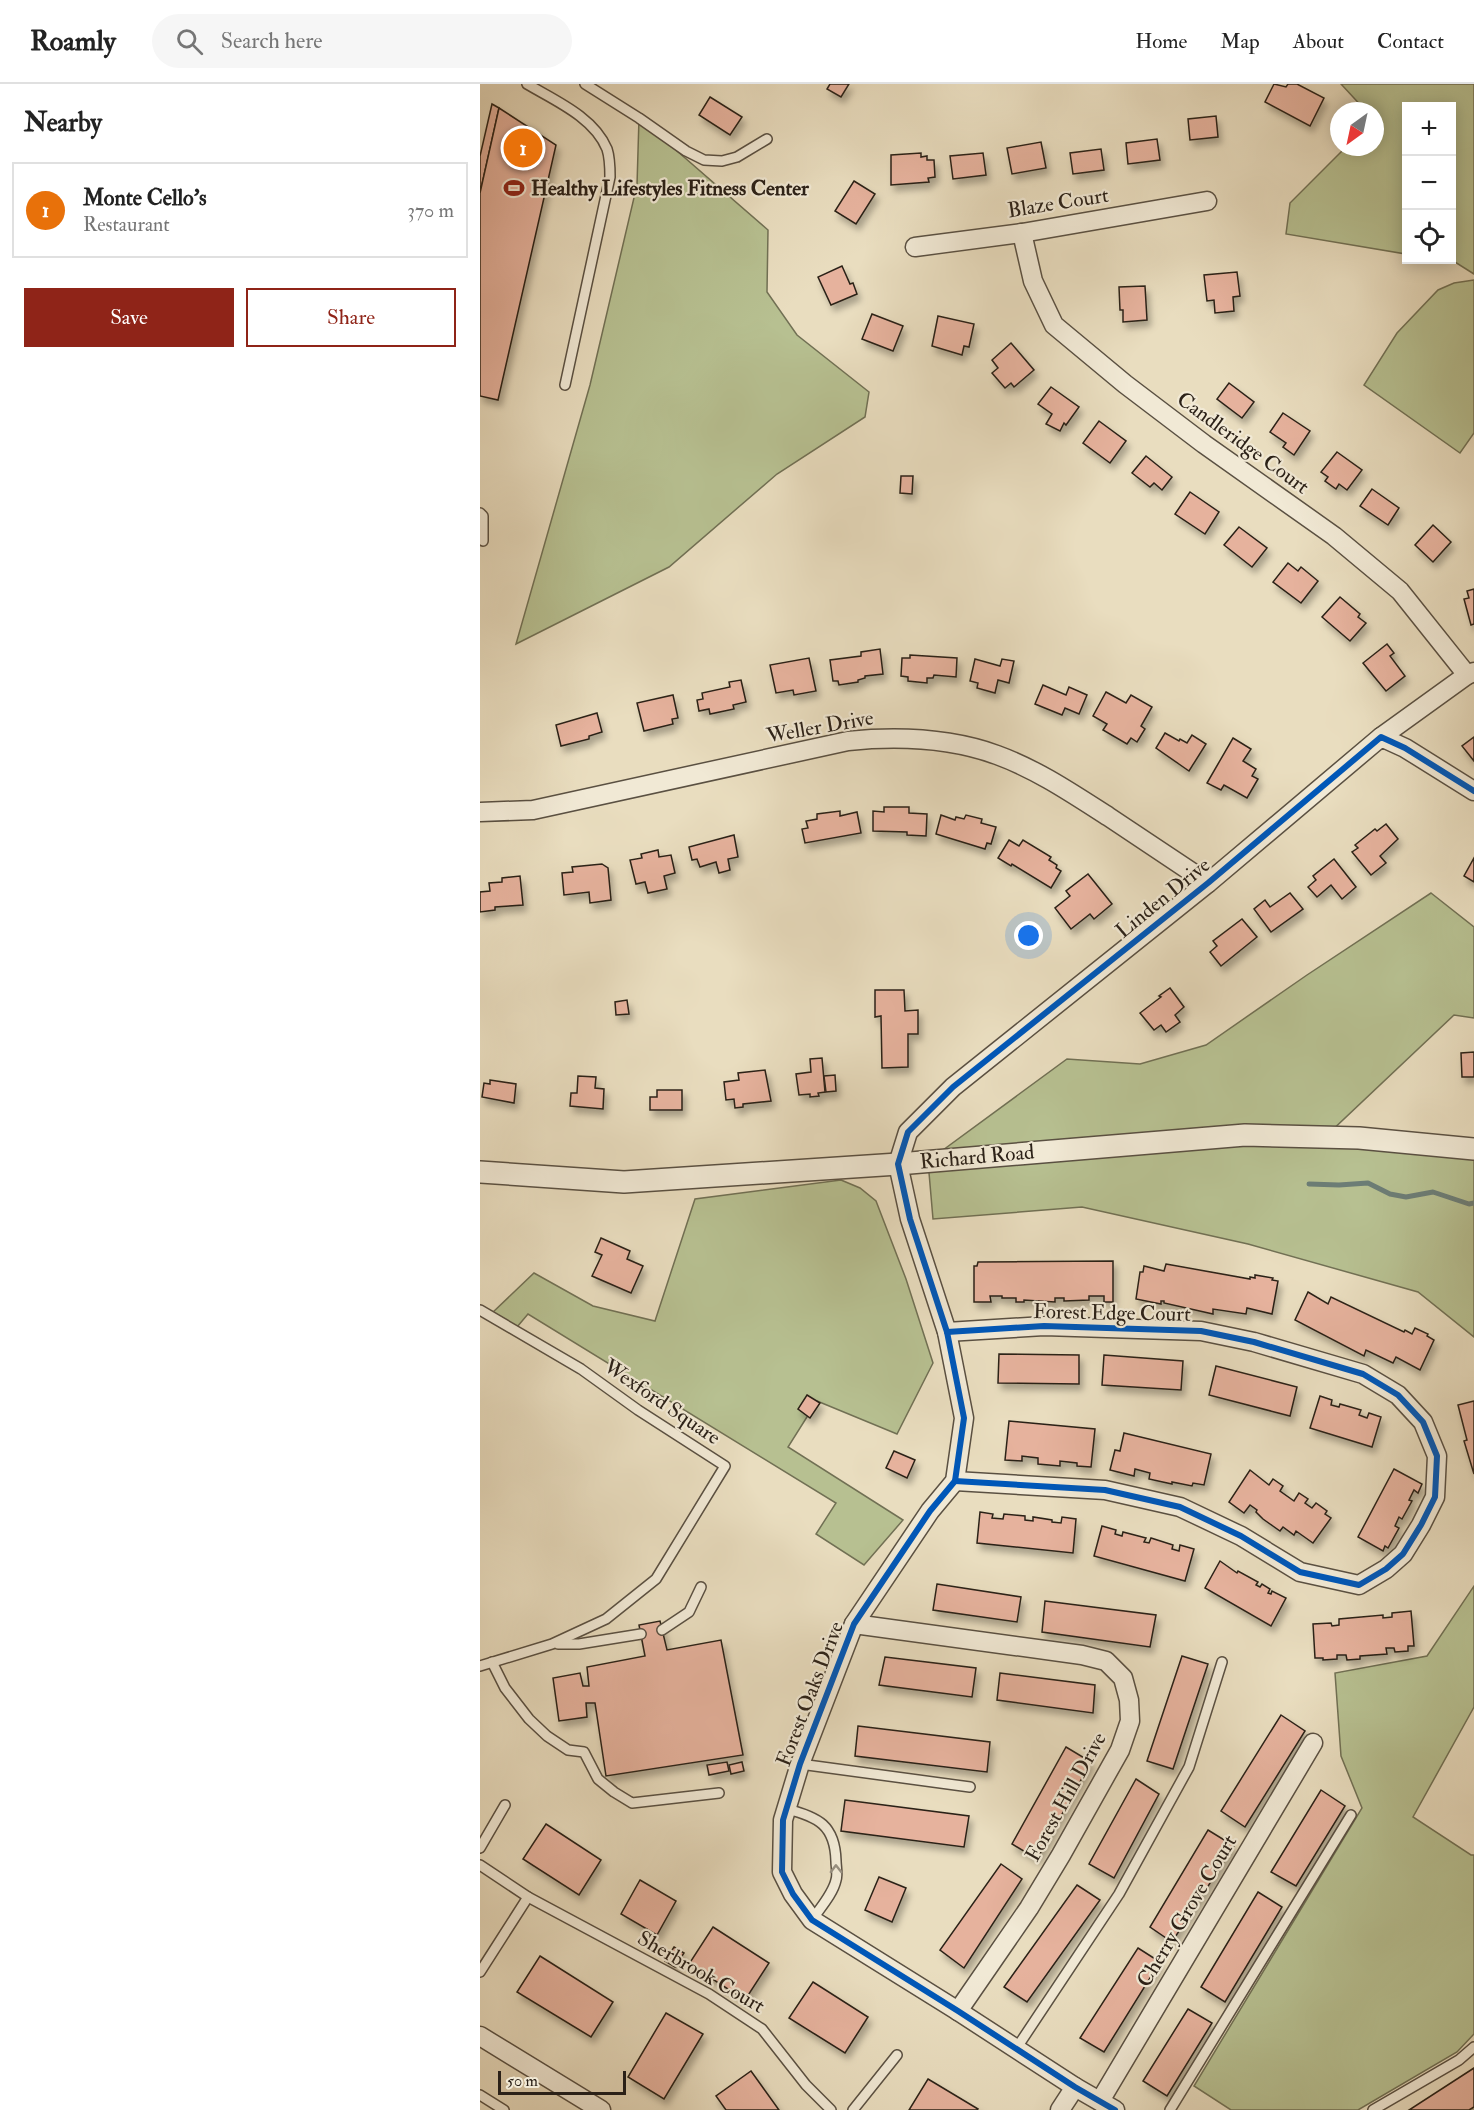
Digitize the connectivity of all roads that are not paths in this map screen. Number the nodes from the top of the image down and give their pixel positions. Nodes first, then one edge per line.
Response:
1 (527, 84) edge
2 (585, 84) edge
3 (767, 139) dead end
4 (1207, 201) dead end
5 (1022, 232) junction
6 (915, 247) dead end
7 (565, 385) dead end
8 (480, 513) edge
9 (483, 541) dead end
10 (1470, 673) edge
11 (1381, 737) junction
12 (1474, 791) edge
13 (480, 812) edge
14 (1208, 883) junction
15 (1474, 1149) edge
16 (898, 1164) junction
17 (480, 1172) edge
18 (480, 1310) edge
19 (947, 1332) junction
20 (955, 1481) junction
21 (701, 1587) dead end
22 (854, 1624) junction
23 (662, 1630) dead end
24 (641, 1634) dead end
25 (552, 1644) junction
26 (492, 1662) junction
27 (1222, 1662) dead end
28 (480, 1666) edge
29 (1313, 1743) dead end
30 (800, 1764) junction
31 (970, 1787) dead end
32 (719, 1793) dead end
33 (505, 1805) dead end
34 (787, 1809) junction
35 (1351, 1815) dead end
36 (480, 1848) edge
37 (480, 1865) edge
38 (528, 1897) junction
39 (812, 1920) junction
40 (480, 1972) edge
41 (958, 2011) junction
42 (480, 2036) edge
43 (1474, 2047) edge
44 (1016, 2049) junction
45 (897, 2055) dead end
46 (1075, 2087) junction
47 (480, 2095) edge
48 (1107, 2106) edge
49 (504, 2110) edge
50 (601, 2110) edge
51 (831, 2110) edge
52 (853, 2110) edge
53 (1060, 2110) edge
54 (1170, 2110) edge
55 (1373, 2110) edge

1 - 7 lane
2 - 3 lane
4 - 5 street, Blaze Court
5 - 6 street, Blaze Court
5 - 10 street, Candleridge Court
8 - 9 lane
10 - 11 street, Linden Drive
11 - 12 street
11 - 14 street, Linden Drive
13 - 14 street, Weller Drive
14 - 16 street, Linden Drive
15 - 16 street, Richard Road
16 - 17 street, Richard Road
16 - 19 street
18 - 25 lane, Wexford Square
19 - 20 street
19 - 20 street, Forest Edge Court
20 - 22 street, Forest Oaks Drive
21 - 23 lane
22 - 30 street, Forest Oaks Drive
22 - 41 street, Forest Hill Drive
24 - 25 lane
25 - 26 lane, Wexford Square
26 - 28 lane, Wexford Square
26 - 32 lane
27 - 44 lane
29 - 48 street, Cherry Grove Court
30 - 31 lane
30 - 34 street, Forest Oaks Drive
33 - 36 lane
34 - 39 street, Forest Oaks Drive
39 -> 34 lane
35 - 54 lane
37 - 38 lane, Sherbrook Court
38 - 40 lane
38 - 51 lane, Sherbrook Court
39 - 41 street, Forest Oaks Drive
41 - 44 street, Forest Oaks Drive
42 - 50 street
43 - 55 lane
44 - 46 street, Forest Oaks Drive
45 - 52 lane
46 - 48 street
46 - 53 street
47 - 49 lane

